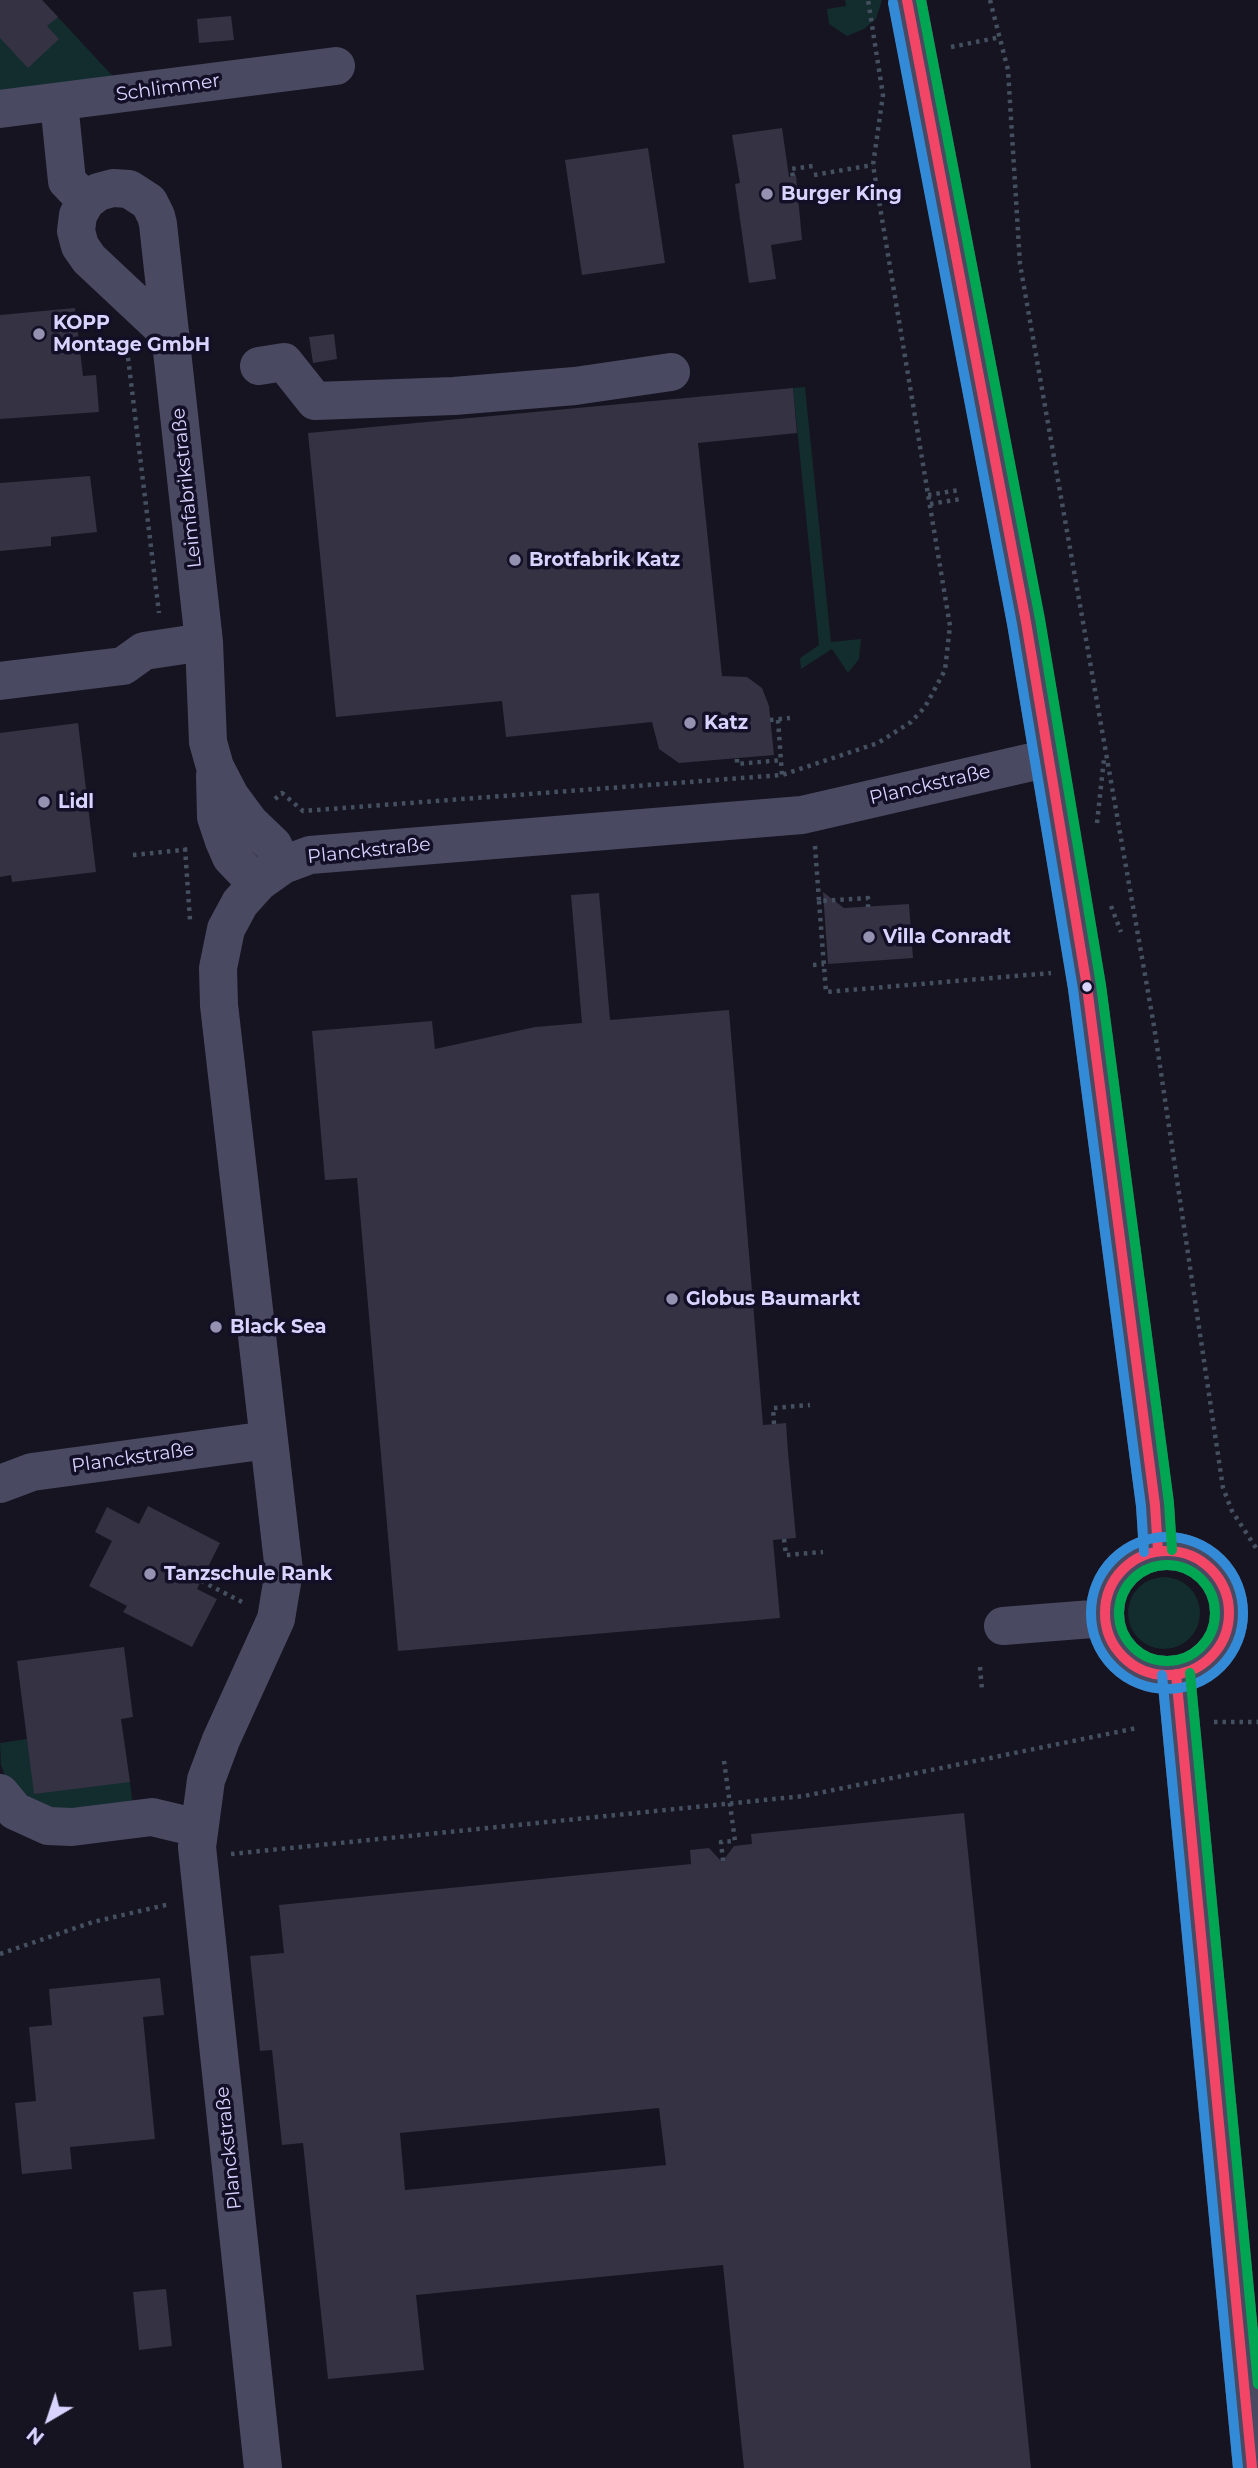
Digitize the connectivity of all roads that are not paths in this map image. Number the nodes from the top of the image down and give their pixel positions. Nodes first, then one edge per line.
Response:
1 (906, 0) edge
2 (336, 66) dead end
3 (59, 103) junction
4 (0, 109) edge
5 (86, 201) junction
6 (170, 335) junction
7 (258, 366) dead end
8 (671, 372) dead end
9 (204, 642) junction
10 (0, 681) edge
11 (1049, 758) junction
12 (270, 875) junction
13 (268, 1440) junction
14 (0, 1484) edge
15 (1158, 1551) junction
16 (1105, 1618) junction
17 (1003, 1626) dead end
18 (1176, 1674) junction
19 (0, 1793) edge
20 (198, 1828) junction
21 (263, 2468) edge
22 (1252, 2468) edge

1 - 11 street
2 - 3 street, Schlimmer
3 - 4 street, Schlimmer
3 - 5 street
5 - 6 street
5 - 6 street, Leimfabrikstraße
6 - 9 street, Leimfabrikstraße
7 - 8 street
9 - 10 street
9 - 12 street, Leimfabrikstraße
11 - 12 street, Planckstraße
11 - 15 street
12 - 13 street, Planckstraße
13 - 14 street, Planckstraße
13 - 20 street, Planckstraße
15 - 16 street
15 - 18 street
16 - 17 street
16 - 18 street
18 - 22 street
19 - 20 street
20 - 21 street, Planckstraße

